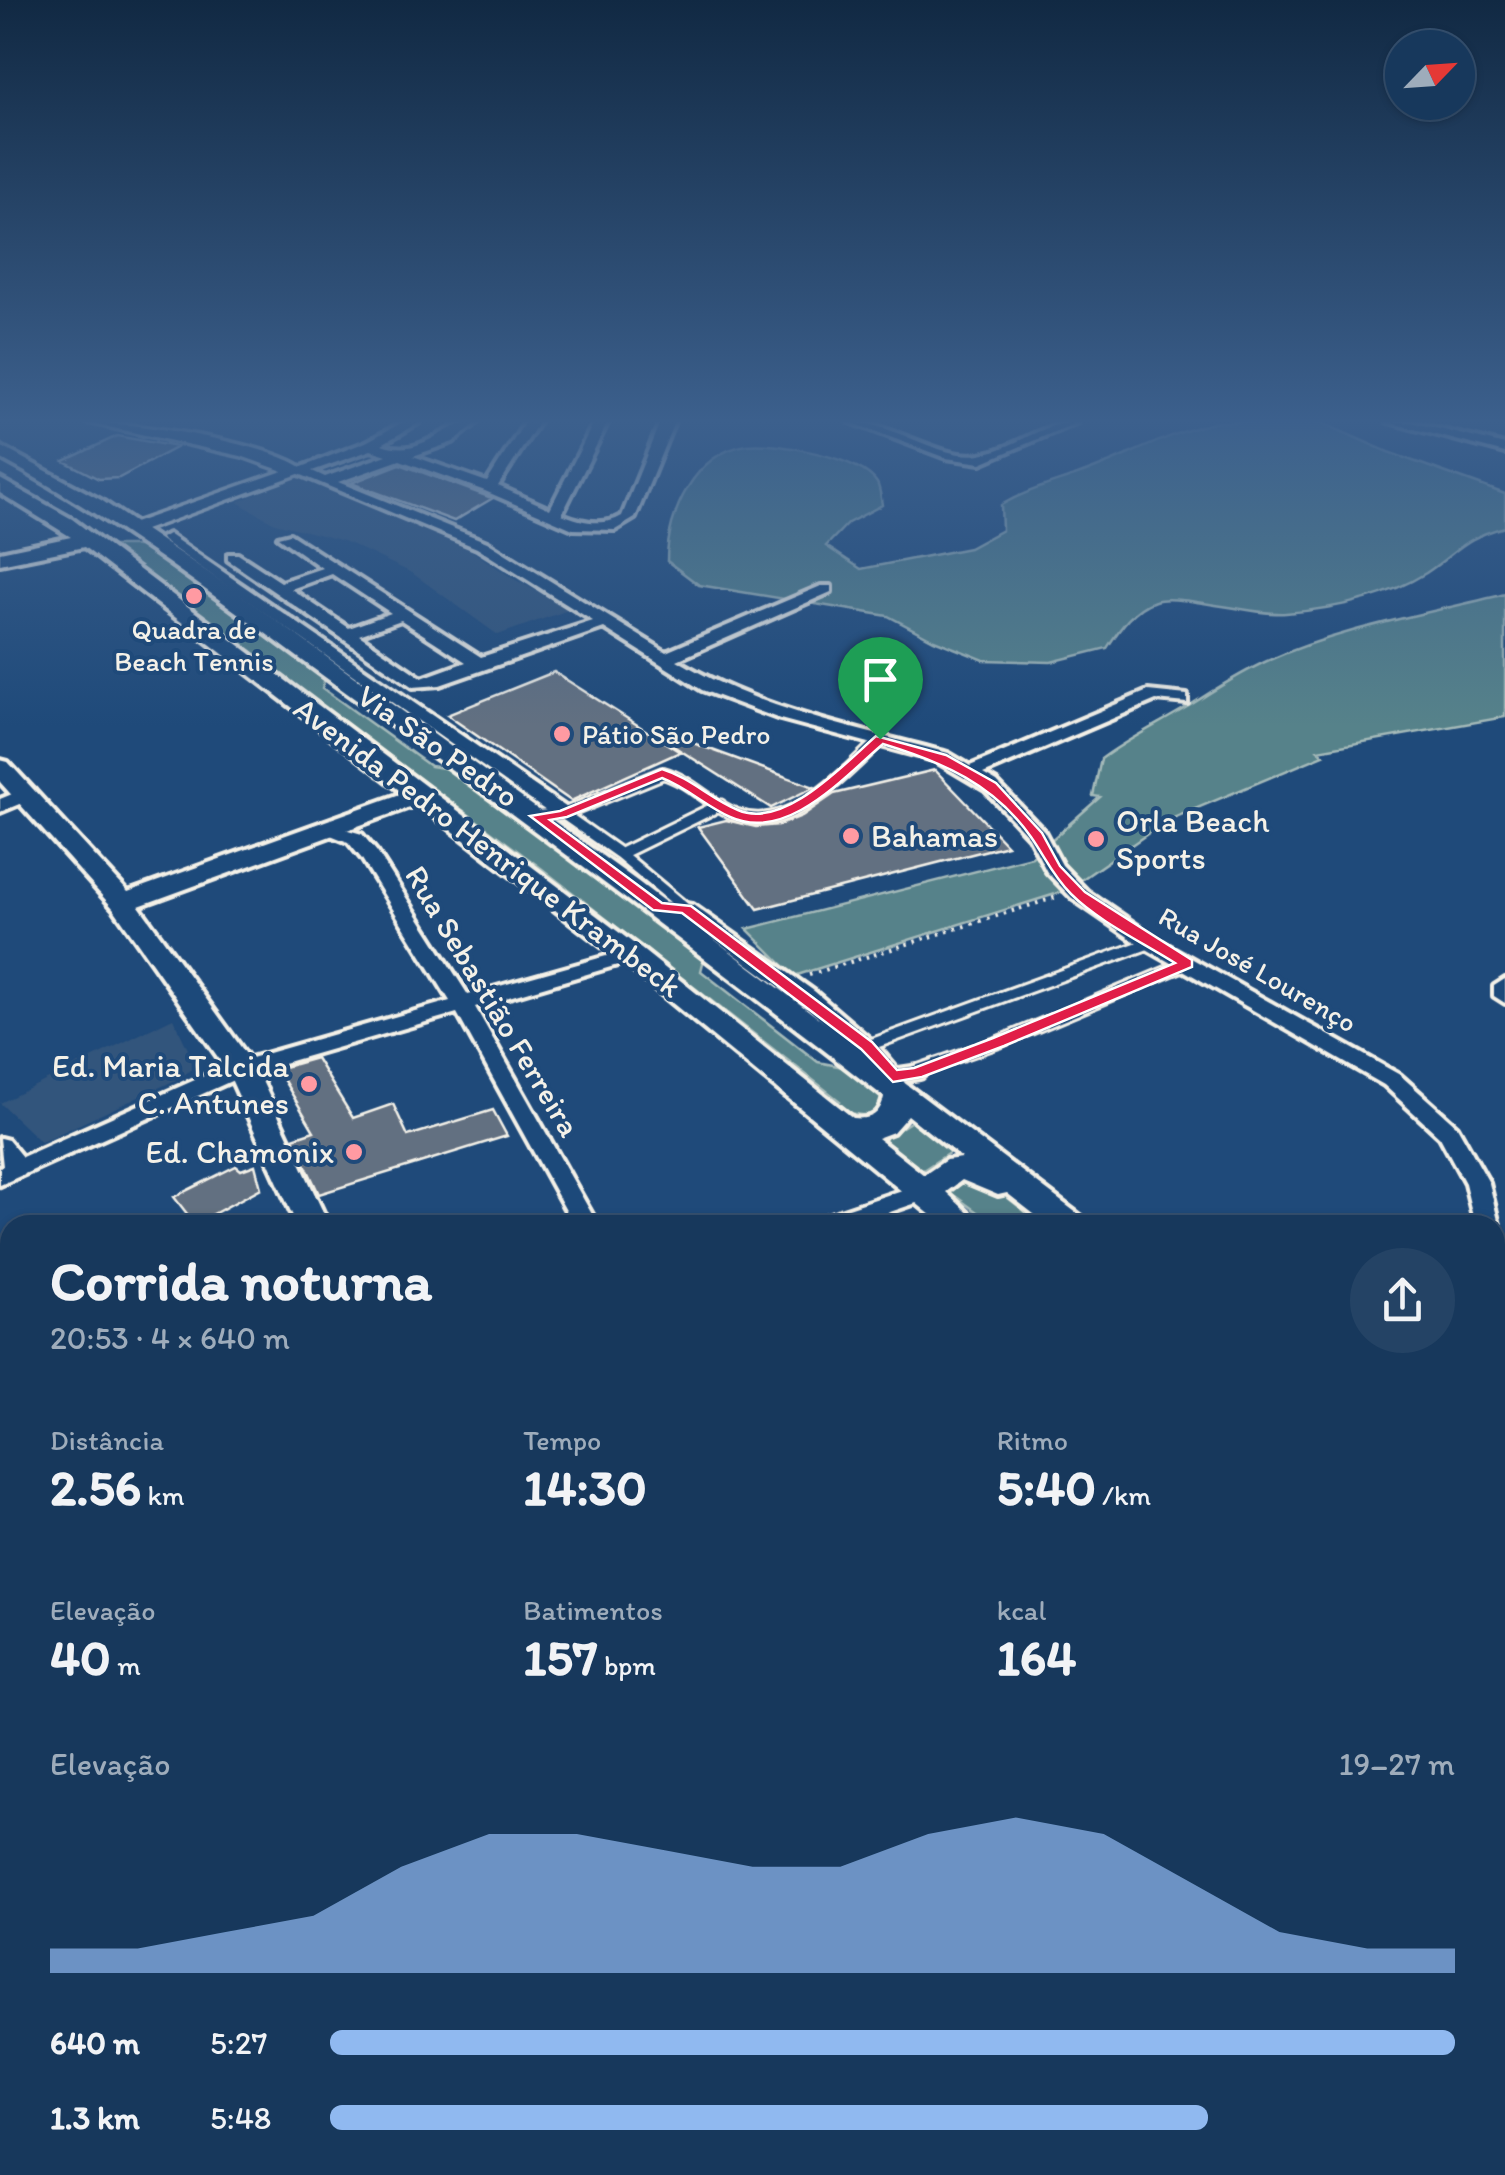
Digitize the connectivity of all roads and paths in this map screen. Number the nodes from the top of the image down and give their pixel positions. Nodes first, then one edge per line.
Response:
1 (66, 524) edge
2 (83, 524) edge
3 (126, 524) edge
4 (150, 524) edge
5 (431, 524) edge
6 (575, 524) edge
7 (619, 524) edge
8 (134, 529) junction
9 (285, 537) dead end
10 (168, 538) dead end
11 (83, 541) junction
12 (233, 557) dead end
13 (0, 558) edge
14 (333, 568) junction
15 (279, 588) junction
16 (826, 588) dead end
17 (402, 614) junction
18 (602, 622) junction
19 (348, 634) junction
20 (662, 660) junction
21 (478, 663) junction
22 (1181, 699) dead end
23 (880, 739) junction
24 (0, 767) edge
25 (969, 773) junction
26 (27, 794) junction
27 (422, 794) junction
28 (720, 805) junction
29 (0, 806) edge
30 (550, 816) junction
31 (326, 830) junction
32 (620, 854) junction
33 (1076, 891) junction
34 (123, 904) junction
35 (672, 908) junction
36 (1150, 944) junction
37 (631, 954) junction
38 (1186, 964) junction
39 (783, 982) junction
40 (462, 1004) junction
41 (867, 1046) junction
42 (241, 1068) junction
43 (897, 1086) junction
44 (847, 1128) junction
45 (0, 1146) edge
46 (9, 1172) edge
47 (922, 1192) junction
48 (308, 1215) edge
49 (580, 1215) edge
50 (854, 1215) edge
51 (952, 1215) edge
52 (1039, 1215) edge
53 (1058, 1215) edge
54 (1485, 1215) edge

1 - 11 main road, Avenida Pedro Henrique Krambeck
2 - 8 main road
3 - 8 main road
4 - 8 street
5 - 18 street, Rua José Lourenço
6 - 7 street
8 - 30 main road, Via São Pedro
9 - 14 street
10 - 30 street, Avenida Pedro Henrique Krambeck
11 - 13 main road
11 - 27 main road, Avenida Pedro Henrique Krambeck
12 - 15 street
14 - 15 street
14 - 17 street
15 - 19 street
16 - 20 street
17 - 19 street
17 - 21 street
18 - 20 street, Rua José Lourenço
18 - 21 street
19 - 21 street
20 - 23 street, Rua José Lourenço
22 - 25 street
23 - 25 street, Rua José Lourenço
23 - 28 lane
24 - 26 main road
25 - 33 street, Rua José Lourenço
26 - 29 street
26 - 34 main road
27 - 31 main road
27 - 37 main road, Avenida Pedro Henrique Krambeck
28 - 30 lane
28 - 32 lane
30 - 32 lane, Avenida Pedro Henrique Krambeck
30 - 35 main road, Via São Pedro
31 - 34 main road
31 - 40 street, Rua Sebastião Ferreira
32 - 35 lane, Avenida Pedro Henrique Krambeck
33 - 36 street, Rua José Lourenço
33 - 39 path
34 - 42 main road
35 - 39 street, Avenida Pedro Henrique Krambeck
35 - 43 main road, Via São Pedro
36 - 38 street, Rua José Lourenço
36 - 41 lane
37 - 40 street
37 - 44 main road, Avenida Pedro Henrique Krambeck
38 - 43 lane
38 - 54 street, Rua José Lourenço
39 - 41 street, Avenida Pedro Henrique Krambeck
40 - 42 street
40 - 49 street, Rua Sebastião Ferreira
41 - 43 street, Avenida Pedro Henrique Krambeck
42 - 46 street
42 - 48 main road
43 - 44 main road
43 - 53 main road, Via São Pedro
44 - 47 main road, Avenida Pedro Henrique Krambeck
45 - 46 street
47 - 50 street
47 - 51 main road, Avenida Pedro Henrique Krambeck
47 - 52 main road

